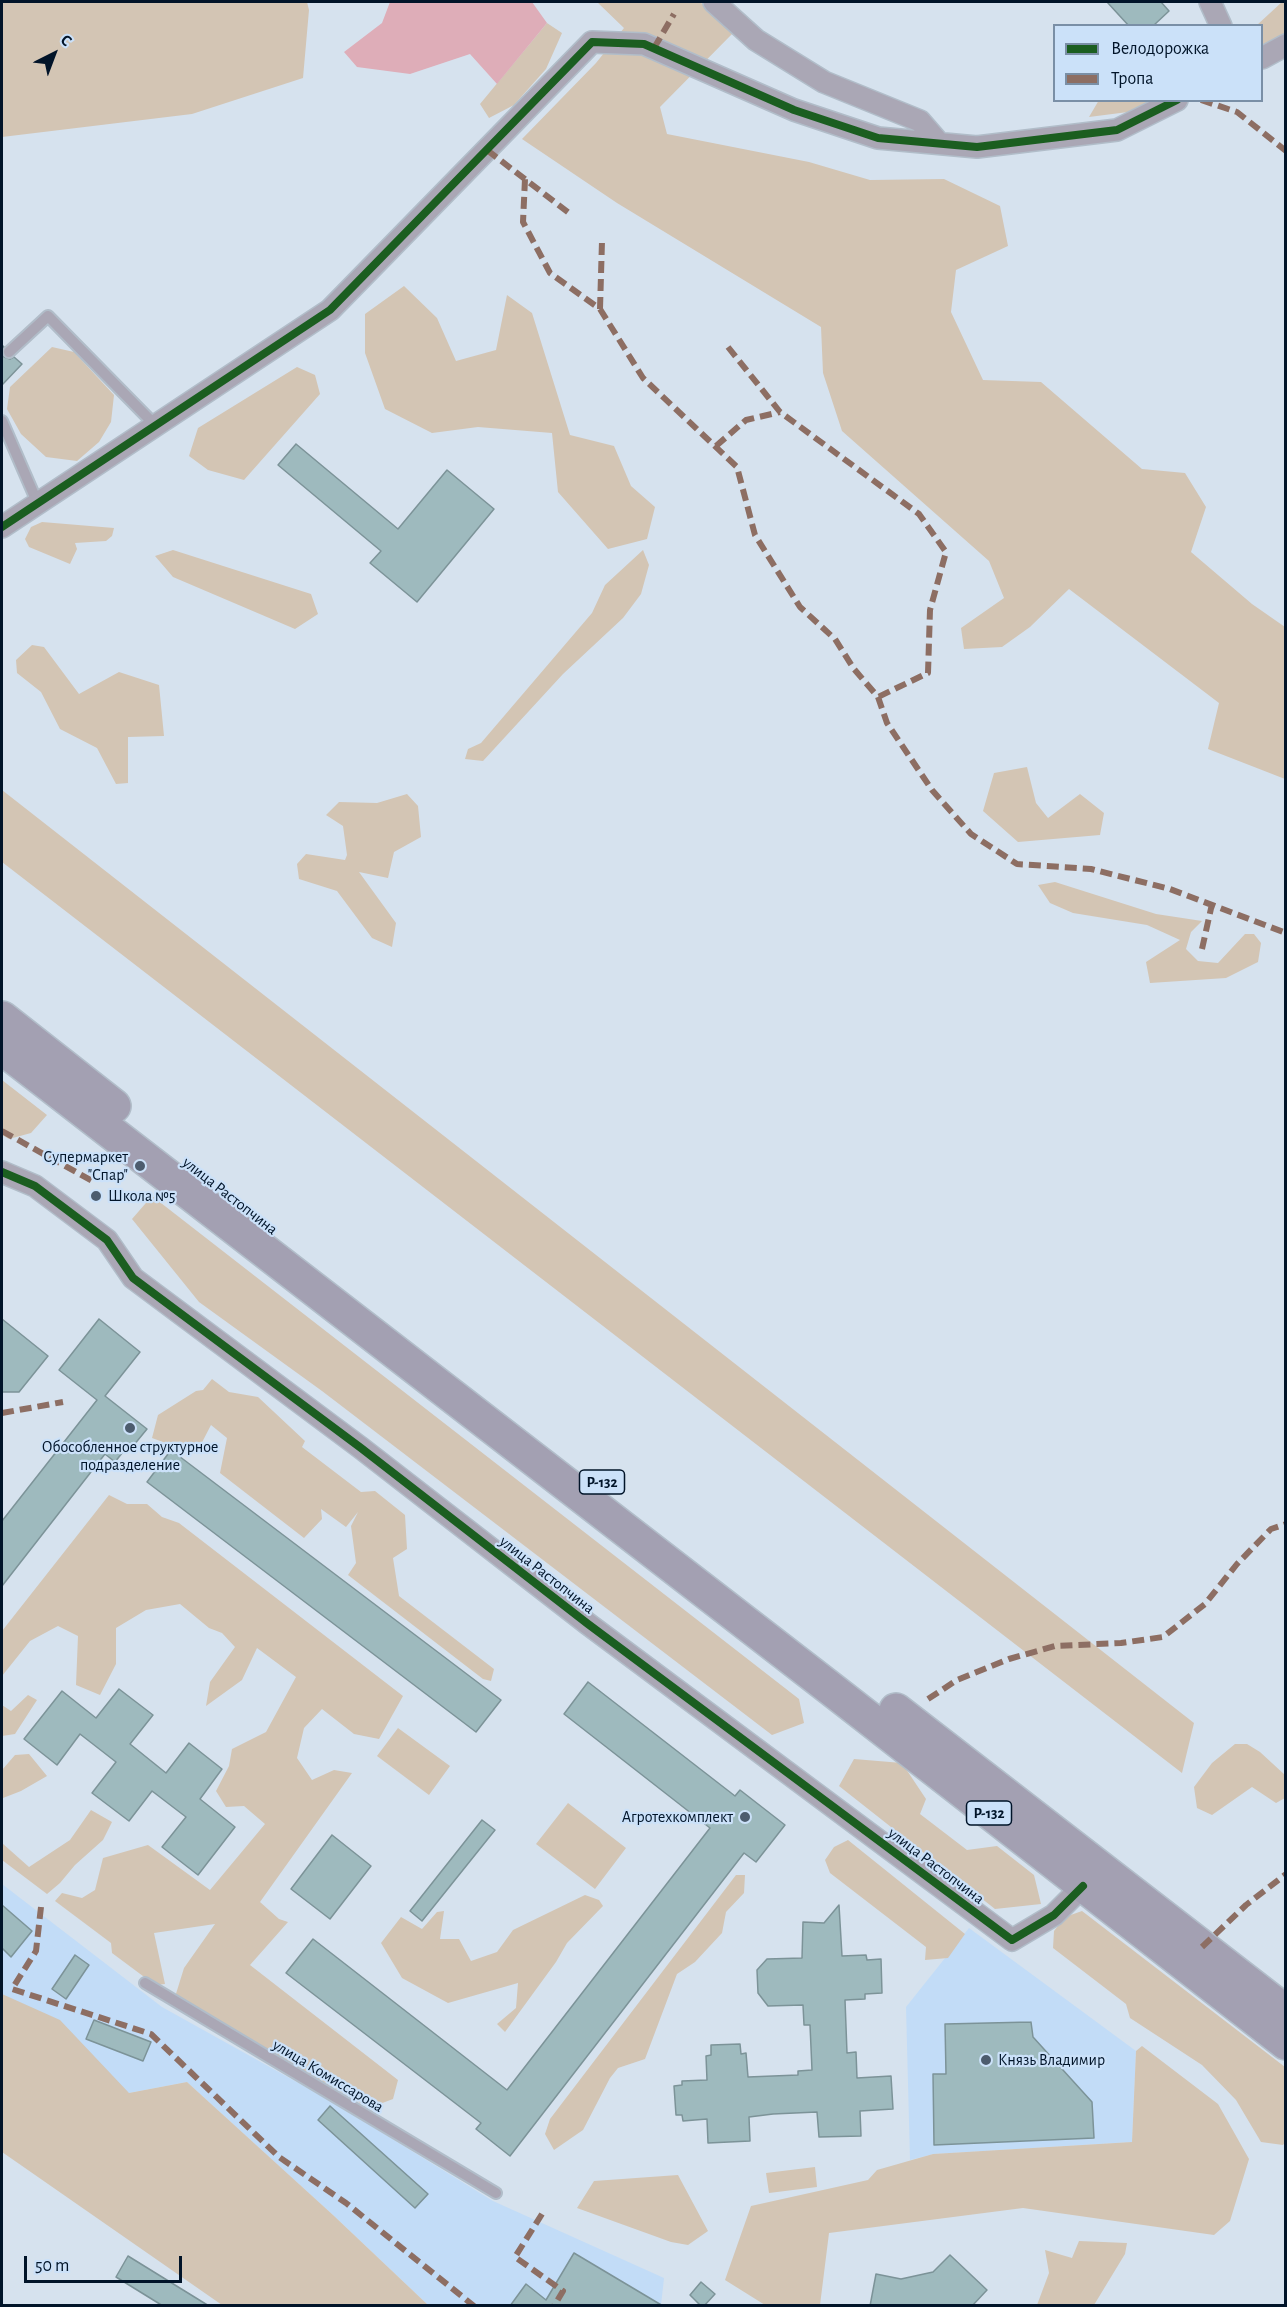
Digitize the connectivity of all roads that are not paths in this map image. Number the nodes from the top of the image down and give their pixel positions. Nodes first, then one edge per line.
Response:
1 (714, 2) edge
2 (1210, 2) edge
3 (1220, 24) edge
4 (1286, 45) edge
5 (1263, 57) edge
6 (1173, 102) edge
7 (939, 143) junction
8 (9, 352) dead end
9 (2, 421) edge
10 (155, 425) junction
11 (38, 504) junction
12 (2, 527) edge
13 (2, 1018) edge
14 (2, 1048) edge
15 (2, 1172) edge
16 (1083, 1886) junction
17 (145, 1983) dead end
18 (1286, 2012) edge
19 (1286, 2043) edge
20 (496, 2193) dead end

1 - 7 street
2 - 3 street
4 - 5 street
6 - 7 street
7 - 10 street
8 - 10 lane
9 - 11 lane
10 - 11 street
11 - 12 street
13 - 18 highway, улица Растопчина / Р-132
14 - 16 highway, улица Растопчина / Р-132
15 - 16 street, улица Растопчина
16 - 19 highway, улица Растопчина / Р-132
17 - 20 lane, улица Комиссарова

